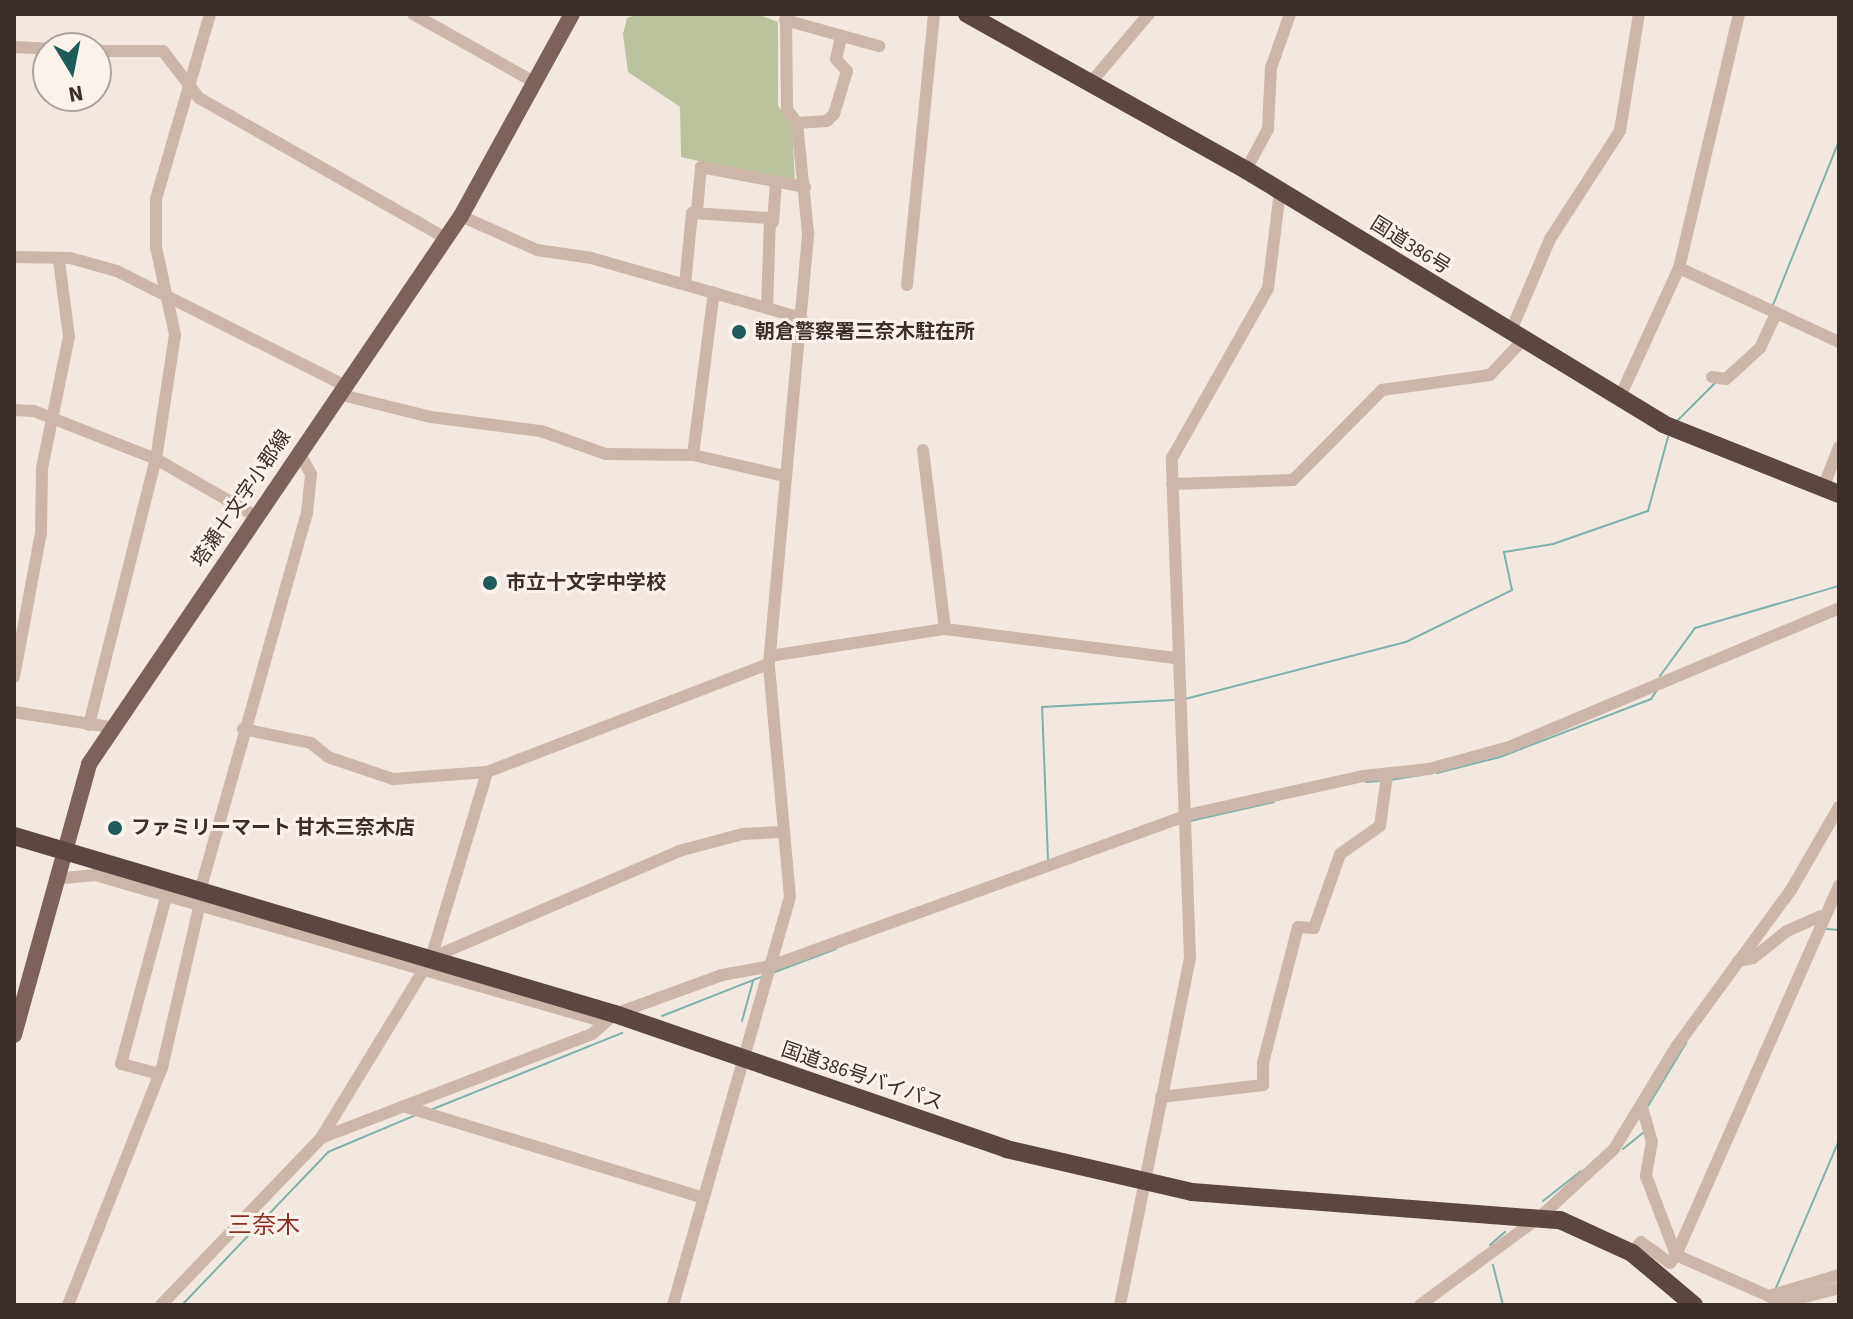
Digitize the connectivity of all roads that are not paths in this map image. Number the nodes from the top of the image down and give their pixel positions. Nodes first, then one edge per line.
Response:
1 (210, 14) edge
2 (413, 14) edge
3 (572, 14) edge
4 (934, 14) edge
5 (967, 14) edge
6 (1149, 14) edge
7 (1290, 14) edge
8 (1639, 14) edge
9 (1739, 14) edge
10 (785, 17) edge
11 (841, 38) junction
12 (879, 46) dead end
13 (112, 51) edge
14 (1092, 81) junction
15 (536, 83) junction
16 (187, 88) junction
17 (797, 123) junction
18 (1246, 170) junction
19 (776, 182) junction
20 (804, 187) junction
21 (1280, 192) junction
22 (697, 211) junction
23 (461, 216) junction
24 (773, 222) junction
25 (447, 239) junction
26 (14, 257) edge
27 (59, 260) junction
28 (1679, 268) junction
29 (685, 284) junction
30 (907, 285) dead end
31 (162, 291) junction
32 (714, 292) junction
33 (767, 308) junction
34 (1776, 313) junction
35 (802, 318) junction
36 (1516, 337) junction
37 (1839, 342) edge
38 (1717, 377) dead end
39 (341, 389) junction
40 (1619, 399) junction
41 (14, 410) edge
42 (54, 423) junction
43 (1839, 447) edge
44 (923, 450) dead end
45 (298, 451) junction
46 (693, 455) junction
47 (156, 459) junction
48 (785, 476) junction
49 (1172, 484) junction
50 (1831, 491) edge
51 (255, 516) junction
52 (1839, 608) edge
53 (945, 629) junction
54 (1178, 654) junction
55 (770, 660) junction
56 (14, 677) edge
57 (14, 712) edge
58 (89, 725) junction
59 (110, 727) junction
60 (243, 729) junction
61 (487, 772) junction
62 (1387, 776) junction
63 (1839, 807) edge
64 (1187, 815) junction
65 (1834, 829) edge
66 (781, 832) junction
67 (14, 836) edge
68 (62, 850) junction
69 (55, 879) junction
70 (1839, 885) edge
71 (167, 894) junction
72 (199, 898) junction
73 (1820, 916) junction
74 (1738, 961) junction
75 (427, 963) junction
76 (771, 966) junction
77 (608, 1017) junction
78 (15, 1029) edge
79 (745, 1059) junction
80 (159, 1074) junction
81 (1161, 1097) junction
82 (403, 1106) junction
83 (1642, 1107) junction
84 (321, 1138) junction
85 (1143, 1183) junction
86 (700, 1197) junction
87 (1540, 1217) junction
88 (1632, 1253) junction
89 (1676, 1255) junction
90 (1839, 1275) edge
91 (1839, 1288) edge
92 (68, 1305) edge
93 (161, 1305) edge
94 (673, 1305) edge
95 (1120, 1305) edge
96 (1420, 1305) edge
97 (1694, 1305) edge
98 (1773, 1305) edge

1 - 16 street
2 - 15 street
3 - 15 main road, 塔瀬十文字小郡線
4 - 30 street
5 - 14 highway, 国道386号
6 - 14 street
7 - 18 street
8 - 36 street
9 - 28 street
10 - 11 street
10 - 17 street
11 - 12 street
11 - 17 street
13 - 16 street
14 - 18 highway, 国道386号
15 - 23 main road, 塔瀬十文字小郡線
16 - 25 street
16 - 31 street
17 - 20 street
18 - 21 highway, 国道386号
19 - 20 street
19 - 22 street
19 - 24 street
20 - 35 street
21 - 36 highway, 国道386号
21 - 49 street
22 - 24 street
22 - 29 street
23 - 25 main road, 塔瀬十文字小郡線
23 - 29 street
24 - 33 street
25 - 39 main road, 塔瀬十文字小郡線
26 - 27 street
27 - 31 street
27 - 42 street
28 - 34 street
28 - 40 street
29 - 32 street
31 - 39 street
31 - 47 street
32 - 33 street
32 - 46 street
33 - 35 street
34 - 37 street
34 - 38 street
35 - 48 street
36 - 40 highway, 国道386号
36 - 49 street
39 - 45 main road, 塔瀬十文字小郡線
39 - 46 street
40 - 50 highway, 国道386号
41 - 42 street
42 - 47 street
42 - 56 street
43 - 50 street
44 - 53 street
45 - 51 main road, 塔瀬十文字小郡線
45 - 60 street
46 - 48 street
47 - 51 street
47 - 58 street
48 - 55 street
49 - 54 street
51 - 59 main road, 塔瀬十文字小郡線
52 - 62 street
53 - 54 street
53 - 55 street
54 - 64 street
55 - 61 street
55 - 66 street
57 - 58 street
58 - 59 street
59 - 68 main road, 塔瀬十文字小郡線
60 - 61 street
60 - 72 street
61 - 75 street
62 - 64 street
62 - 81 street
63 - 65 street
64 - 76 street
64 - 81 street
65 - 74 street
66 - 75 street
66 - 76 street
67 - 68 highway, 国道386号バイパス
68 - 69 main road, 塔瀬十文字小郡線
68 - 72 highway, 国道386号バイパス
69 - 71 street
69 - 78 main road, 塔瀬十文字小郡線
70 - 73 street
71 - 72 street
71 - 80 street
72 - 75 highway, 国道386号バイパス
72 - 80 street
73 - 74 street
73 - 89 street
74 - 83 street
75 - 77 highway, 国道386号バイパス
75 - 84 street
76 - 77 street
76 - 79 street
77 - 79 highway, 国道386号バイパス
77 - 82 street
79 - 85 highway, 国道386号バイパス
79 - 86 street
80 - 92 street
81 - 85 street
82 - 84 street
82 - 86 street
83 - 87 street
83 - 89 street
84 - 93 street
85 - 87 highway, 国道386号バイパス
85 - 95 street
86 - 94 street
87 - 88 highway, 国道386号バイパス
87 - 96 street
88 - 89 street
88 - 97 highway, 国道386号バイパス
89 - 90 street
91 - 98 street

